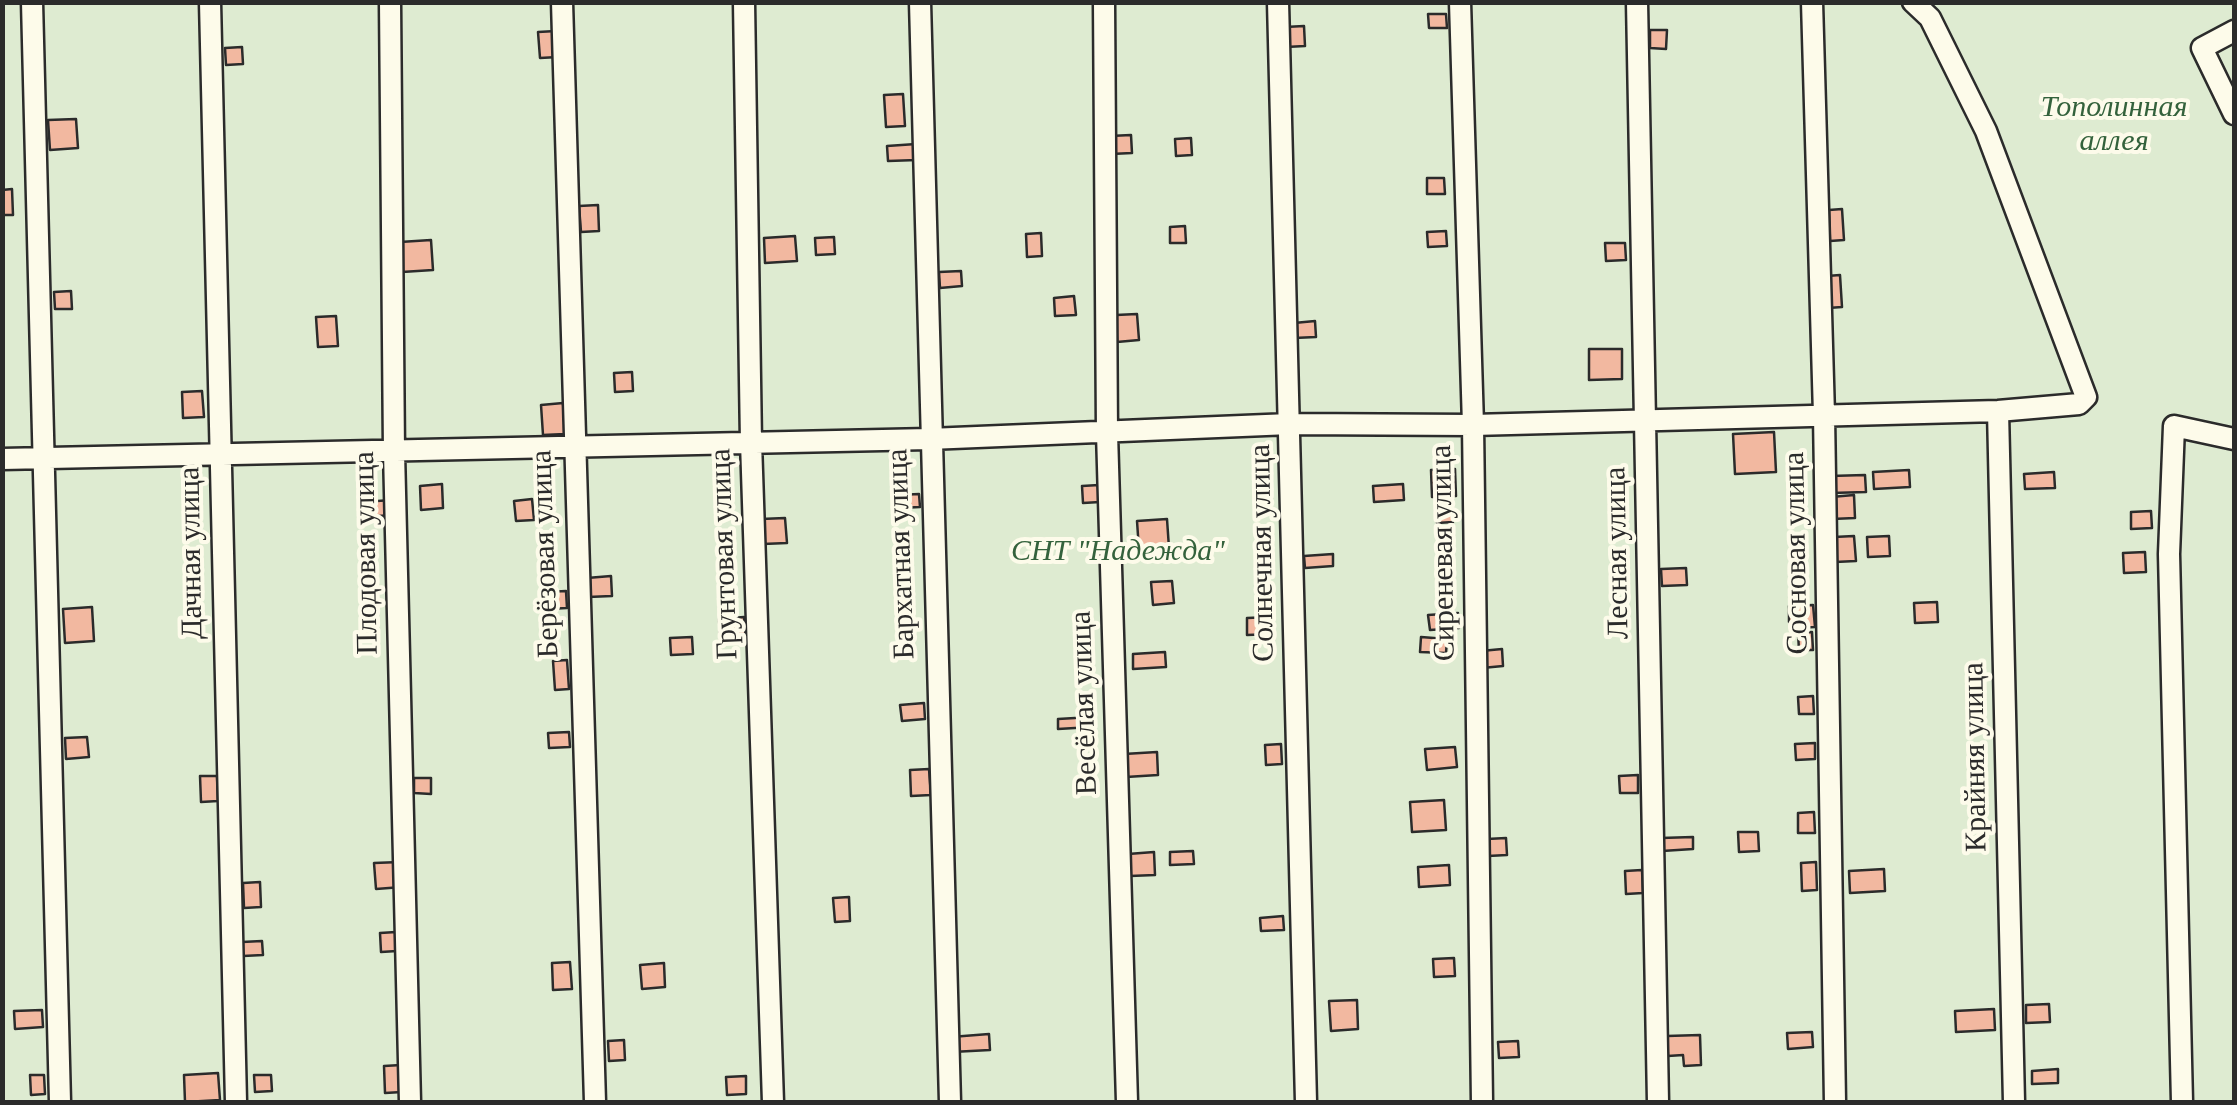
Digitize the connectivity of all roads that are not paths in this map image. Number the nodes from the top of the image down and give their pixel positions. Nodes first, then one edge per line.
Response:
1 (32, 2) edge
2 (210, 2) edge
3 (390, 2) edge
4 (562, 2) edge
5 (744, 2) edge
6 (920, 2) edge
7 (1104, 2) edge
8 (1278, 2) edge
9 (1460, 2) edge
10 (1636, 2) edge
11 (1812, 2) edge
12 (1913, 2) edge
13 (2234, 31) edge
14 (2234, 114) edge
15 (1998, 411) junction
16 (1824, 415) junction
17 (1646, 419) junction
18 (1290, 424) junction
19 (1472, 425) junction
20 (1107, 433) junction
21 (929, 439) junction
22 (2234, 440) edge
23 (752, 442) junction
24 (572, 448) junction
25 (394, 452) junction
26 (220, 455) junction
27 (2, 459) edge
28 (41, 459) junction
29 (60, 1102) edge
30 (236, 1102) edge
31 (410, 1102) edge
32 (595, 1102) edge
33 (773, 1102) edge
34 (950, 1102) edge
35 (1127, 1102) edge
36 (1306, 1102) edge
37 (1482, 1102) edge
38 (1658, 1102) edge
39 (1835, 1102) edge
40 (2014, 1102) edge
41 (2182, 1102) edge

1 - 28 street
2 - 26 street, Дачная улица
3 - 25 street, Плодовая улица
4 - 24 street, Берёзовая улица
5 - 23 street, Грунтовая улица
6 - 21 street, Бархатная улица
7 - 20 street, Весёлая улица
8 - 18 street, Солнечная улица
9 - 19 street, Сиреневая улица
10 - 17 street, Лесная улица
11 - 16 street, Сосновая улица
12 - 15 street
13 - 14 street
15 - 16 street
15 - 40 street, Крайняя улица
16 - 17 street
16 - 39 street, Сосновая улица
17 - 19 street
17 - 38 street, Лесная улица
18 - 19 street
18 - 20 street
18 - 36 street, Солнечная улица
19 - 37 street, Сиреневая улица
20 - 21 street
20 - 35 street, Весёлая улица
21 - 23 street
21 - 34 street, Бархатная улица
22 - 41 street
23 - 24 street
23 - 33 street, Грунтовая улица
24 - 25 street
24 - 32 street, Берёзовая улица
25 - 26 street
25 - 31 street, Плодовая улица
26 - 28 street
26 - 30 street, Дачная улица
27 - 28 street
28 - 29 street

